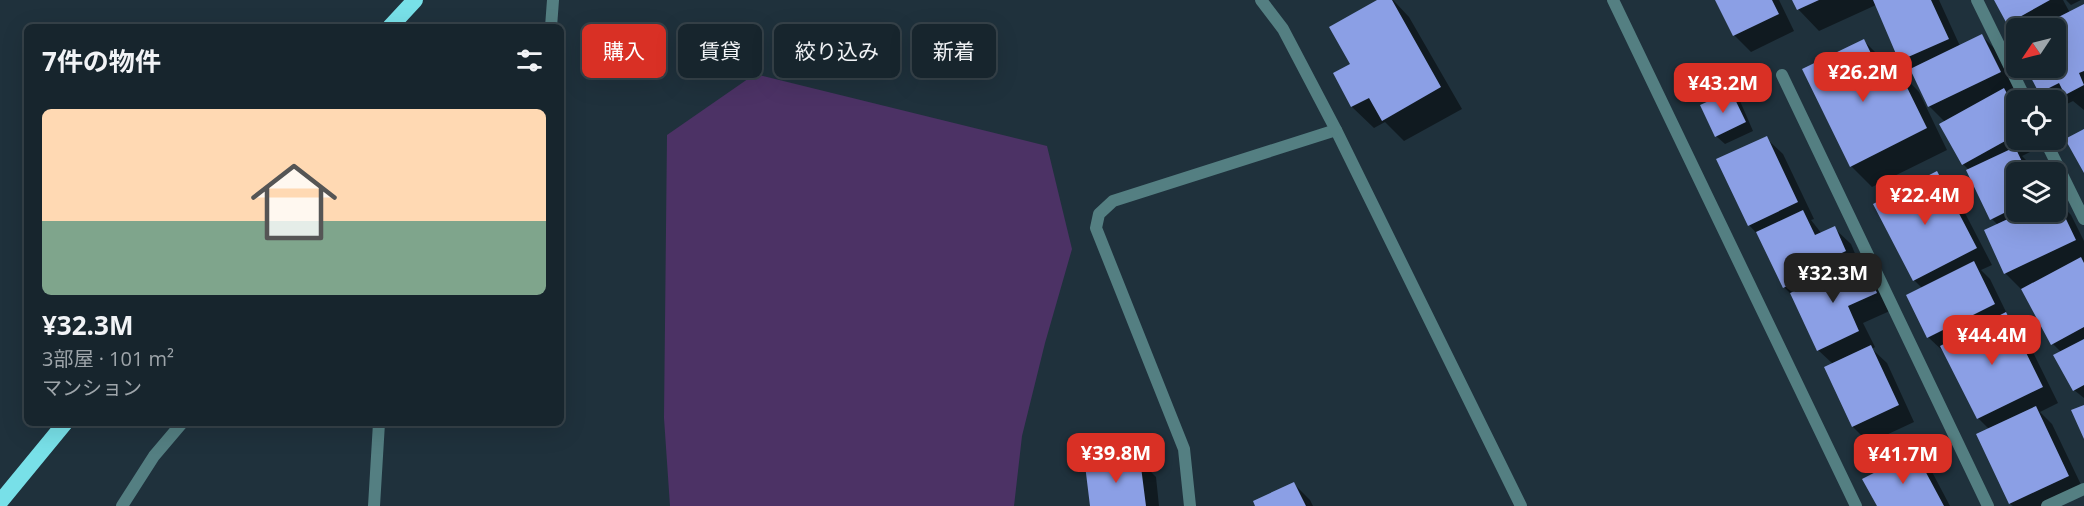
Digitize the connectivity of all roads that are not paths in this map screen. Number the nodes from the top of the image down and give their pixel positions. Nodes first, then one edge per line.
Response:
1 (415, 0) edge
2 (553, 0) edge
3 (1261, 0) edge
4 (1613, 0) edge
5 (1977, 0) edge
6 (393, 24) edge
7 (550, 24) edge
8 (1782, 75) dead end
9 (2021, 90) edge
10 (1336, 130) junction
11 (2050, 150) edge
12 (2084, 219) edge
13 (62, 426) edge
14 (179, 426) edge
15 (379, 426) edge
16 (2084, 489) edge
17 (0, 502) edge
18 (122, 506) edge
19 (374, 506) edge
20 (1190, 506) edge
21 (1521, 506) edge
22 (1856, 506) edge
23 (1988, 506) edge
24 (2047, 506) edge

1 - 6 highway
2 - 7 street
3 - 10 street
4 - 22 street
5 - 9 street
8 - 23 street
10 - 20 street
10 - 21 street
11 - 12 street
13 - 17 highway
14 - 18 street
15 - 19 street
16 - 24 street

